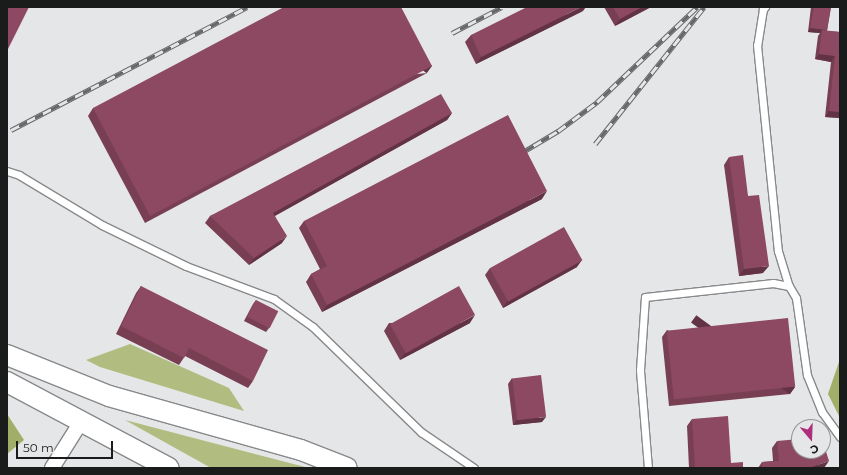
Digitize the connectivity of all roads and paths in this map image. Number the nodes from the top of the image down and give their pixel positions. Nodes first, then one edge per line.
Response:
1 (765, 7) edge
2 (7, 170) edge
3 (789, 286) junction
4 (7, 355) edge
5 (7, 382) edge
6 (81, 422) junction
7 (840, 437) edge
8 (52, 468) edge
9 (169, 468) edge
10 (347, 468) edge
11 (474, 468) edge
12 (648, 468) edge

1 - 3 lane
2 - 11 lane
3 - 7 lane
3 - 12 lane
4 - 10 main road
5 - 6 main road
6 - 8 street
6 - 9 main road

